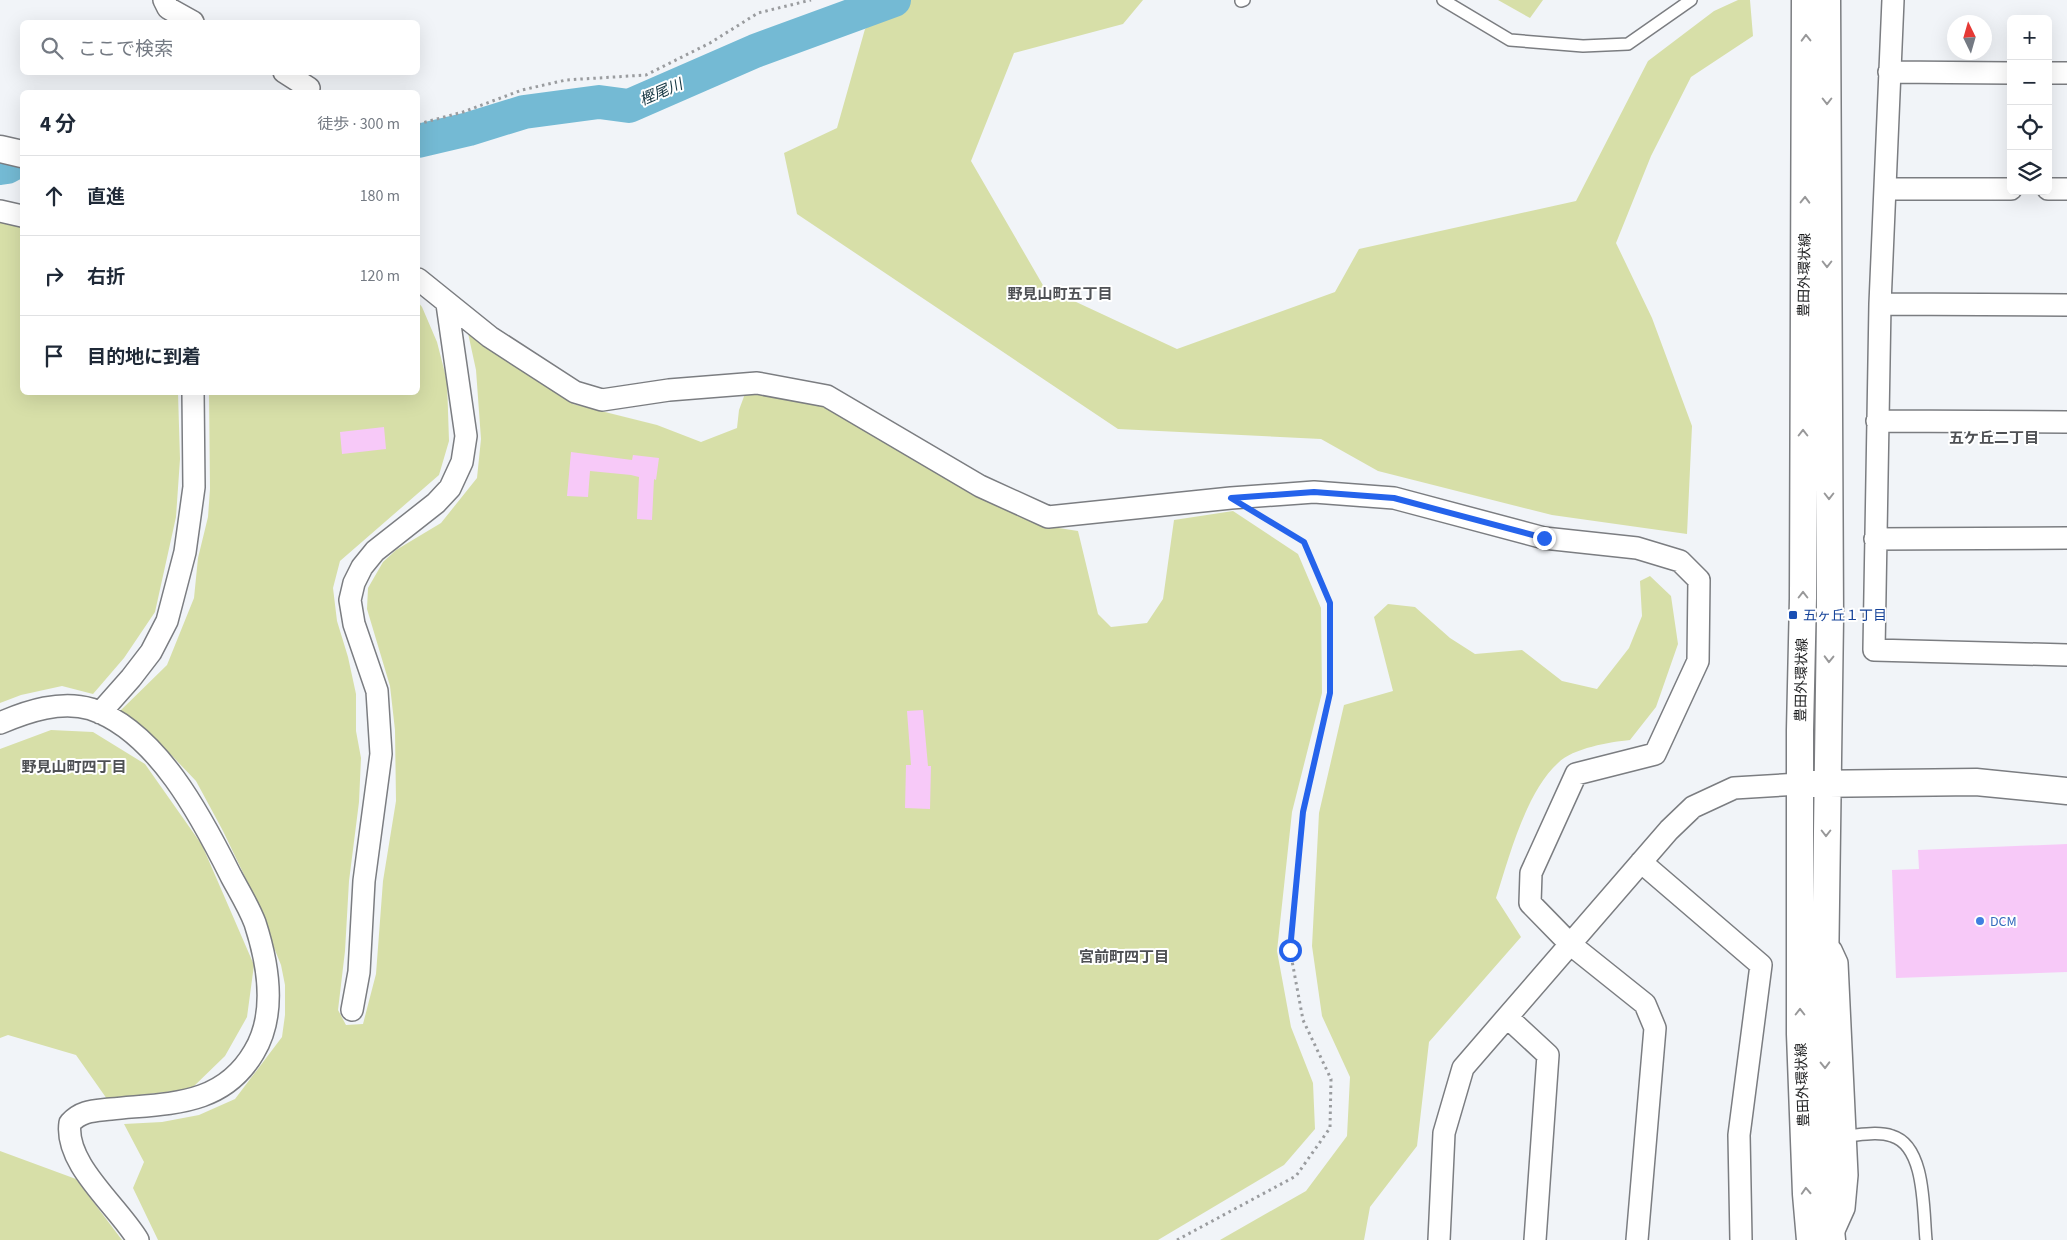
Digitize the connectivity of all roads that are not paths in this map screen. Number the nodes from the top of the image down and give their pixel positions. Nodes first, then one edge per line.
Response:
1 (164, 0) edge
2 (1443, 0) edge
3 (1691, 0) edge
4 (1805, 0) edge
5 (1827, 0) edge
6 (1893, 0) edge
7 (189, 20) edge
8 (1889, 72) junction
9 (2007, 73) edge
10 (2052, 73) edge
11 (2067, 73) edge
12 (287, 75) edge
13 (300, 90) edge
14 (0, 149) edge
15 (20, 154) edge
16 (2007, 189) edge
17 (2052, 189) edge
18 (2067, 189) edge
19 (1885, 190) junction
20 (0, 211) edge
21 (20, 216) edge
22 (420, 281) edge
23 (447, 304) junction
24 (1880, 304) junction
25 (2067, 305) edge
26 (193, 395) edge
27 (1877, 421) junction
28 (2067, 422) edge
29 (2067, 538) edge
30 (1874, 539) junction
31 (2067, 655) edge
32 (100, 713) junction
33 (0, 723) edge
34 (1800, 784) junction
35 (1826, 784) junction
36 (2067, 791) edge
37 (1641, 862) junction
38 (1825, 936) junction
39 (1570, 944) junction
40 (352, 1010) dead end
41 (1508, 1018) junction
42 (1846, 1136) junction
43 (1824, 1239) edge
44 (138, 1240) edge
45 (1438, 1240) edge
46 (1535, 1240) edge
47 (1637, 1240) edge
48 (1741, 1240) edge
49 (1926, 1240) edge

1 - 7 street
2 - 3 lane
34 -> 4 street, 豊田外環状線
5 -> 35 street, 豊田外環状線
6 - 8 street
8 - 9 street
8 - 19 street
10 - 11 street
12 - 13 street
14 - 15 street
16 - 19 street
17 - 18 street
19 - 24 street
20 - 21 street
22 - 23 street
23 - 39 street
23 - 40 street
24 - 25 street
24 - 27 street
26 - 32 street
27 - 28 street
27 - 30 street
29 - 30 street
30 - 31 street
32 - 33 street
32 - 44 street
34 - 35 street
34 - 37 street
43 -> 34 street, 豊田外環状線
35 - 36 street
35 -> 38 street, 豊田外環状線
37 - 39 street
37 - 48 street
38 - 42 street
38 -> 43 street, 豊田外環状線
39 - 41 street
39 - 47 street
41 - 45 street
41 - 46 street
42 - 43 street
42 - 49 lane

